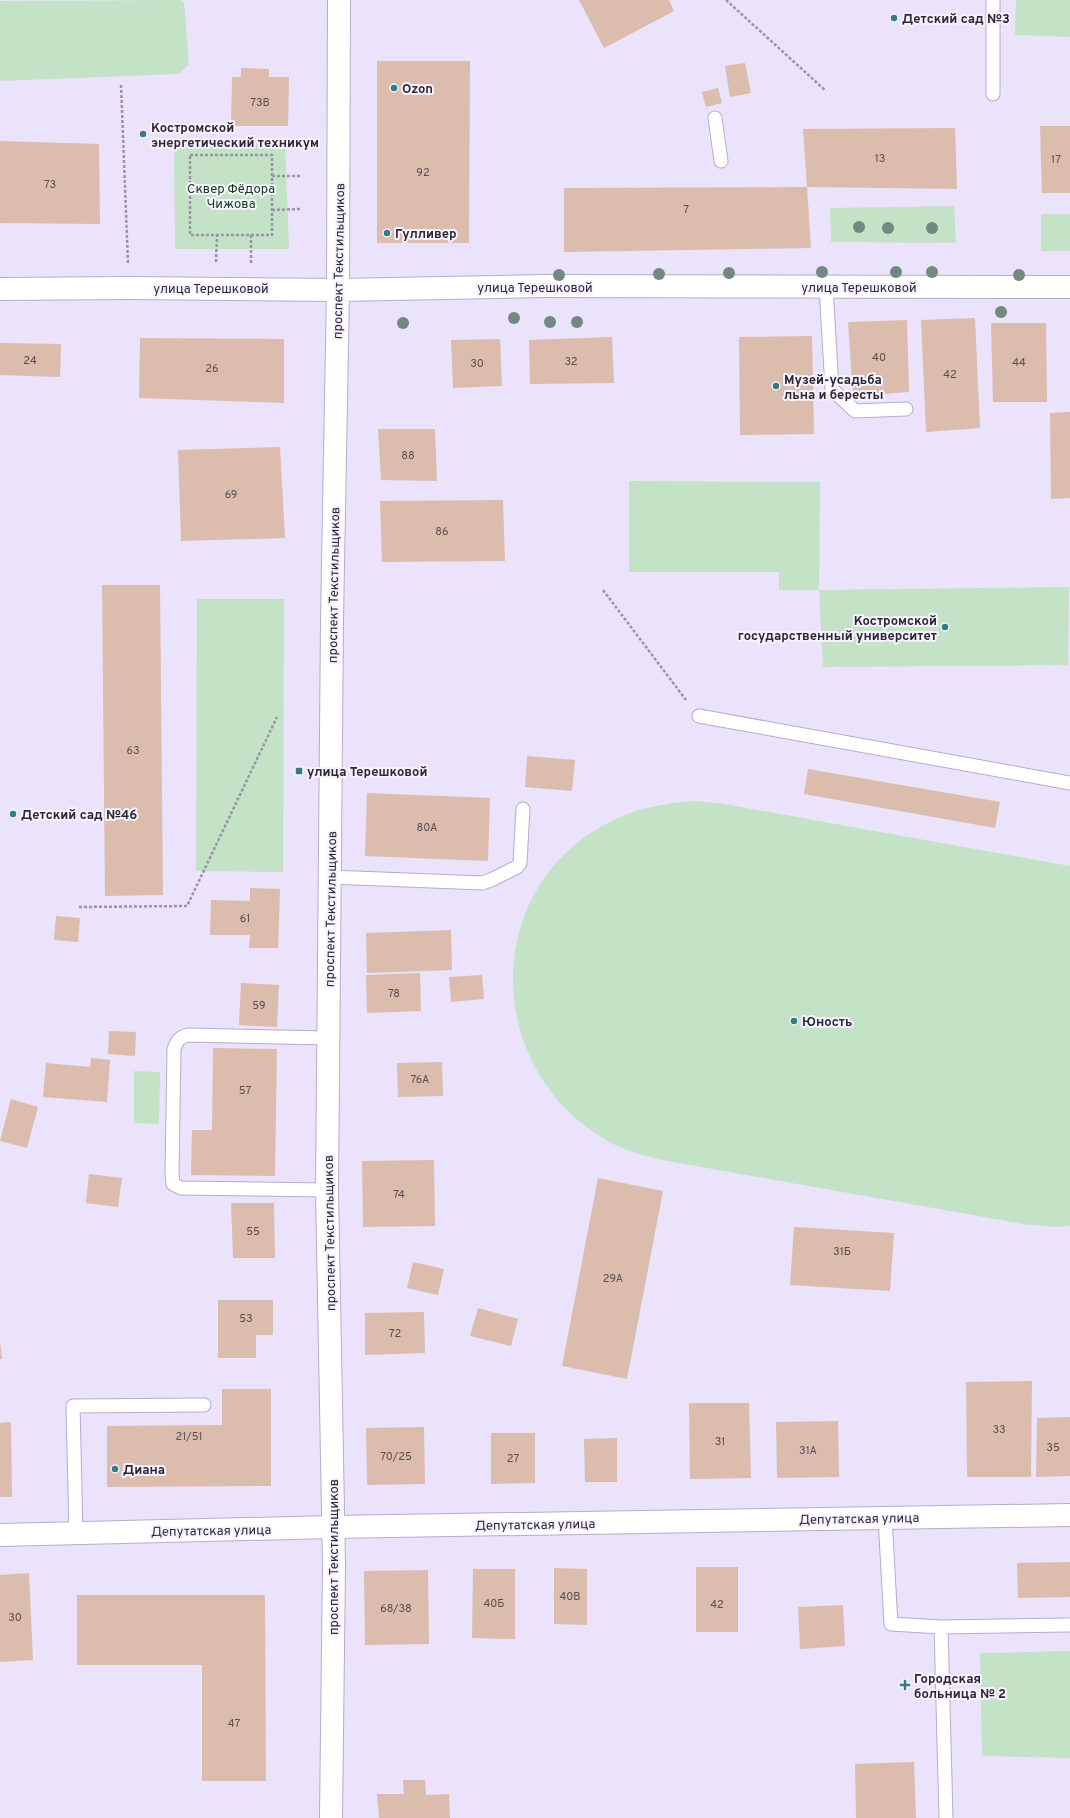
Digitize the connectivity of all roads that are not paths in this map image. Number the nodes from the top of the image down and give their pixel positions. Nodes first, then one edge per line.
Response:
1 (339, 0) edge
2 (994, 0) edge
3 (993, 94) dead end
4 (715, 118) dead end
5 (721, 161) dead end
6 (826, 286) junction
7 (1070, 287) edge
8 (0, 289) edge
9 (338, 290) junction
10 (906, 409) dead end
11 (699, 716) road end
12 (1070, 783) edge
13 (524, 809) dead end
14 (330, 877) junction
15 (329, 1038) junction
16 (327, 1190) junction
17 (204, 1405) dead end
18 (1070, 1516) edge
19 (885, 1518) junction
20 (333, 1527) junction
21 (76, 1533) junction
22 (0, 1535) edge
23 (1070, 1625) edge
24 (941, 1627) junction
25 (331, 1818) edge
26 (946, 1818) edge

1 - 9 street, проспект Текстильщиков
2 - 3 lane
4 - 5 lane
6 - 7 street, улица Терешковой
6 - 9 street, улица Терешковой
6 - 10 lane
8 - 9 street, улица Терешковой
9 - 14 street, проспект Текстильщиков
11 - 12 lane
13 - 14 lane
14 - 15 street, проспект Текстильщиков
15 - 16 street, проспект Текстильщиков
15 - 16 lane
16 - 20 street, проспект Текстильщиков
17 - 21 lane
18 - 19 street, Депутатская улица
19 - 20 street, Депутатская улица
19 - 24 lane
20 - 21 street, Депутатская улица
20 - 25 street, проспект Текстильщиков
21 - 22 street, Депутатская улица
23 - 24 lane
24 - 26 lane

